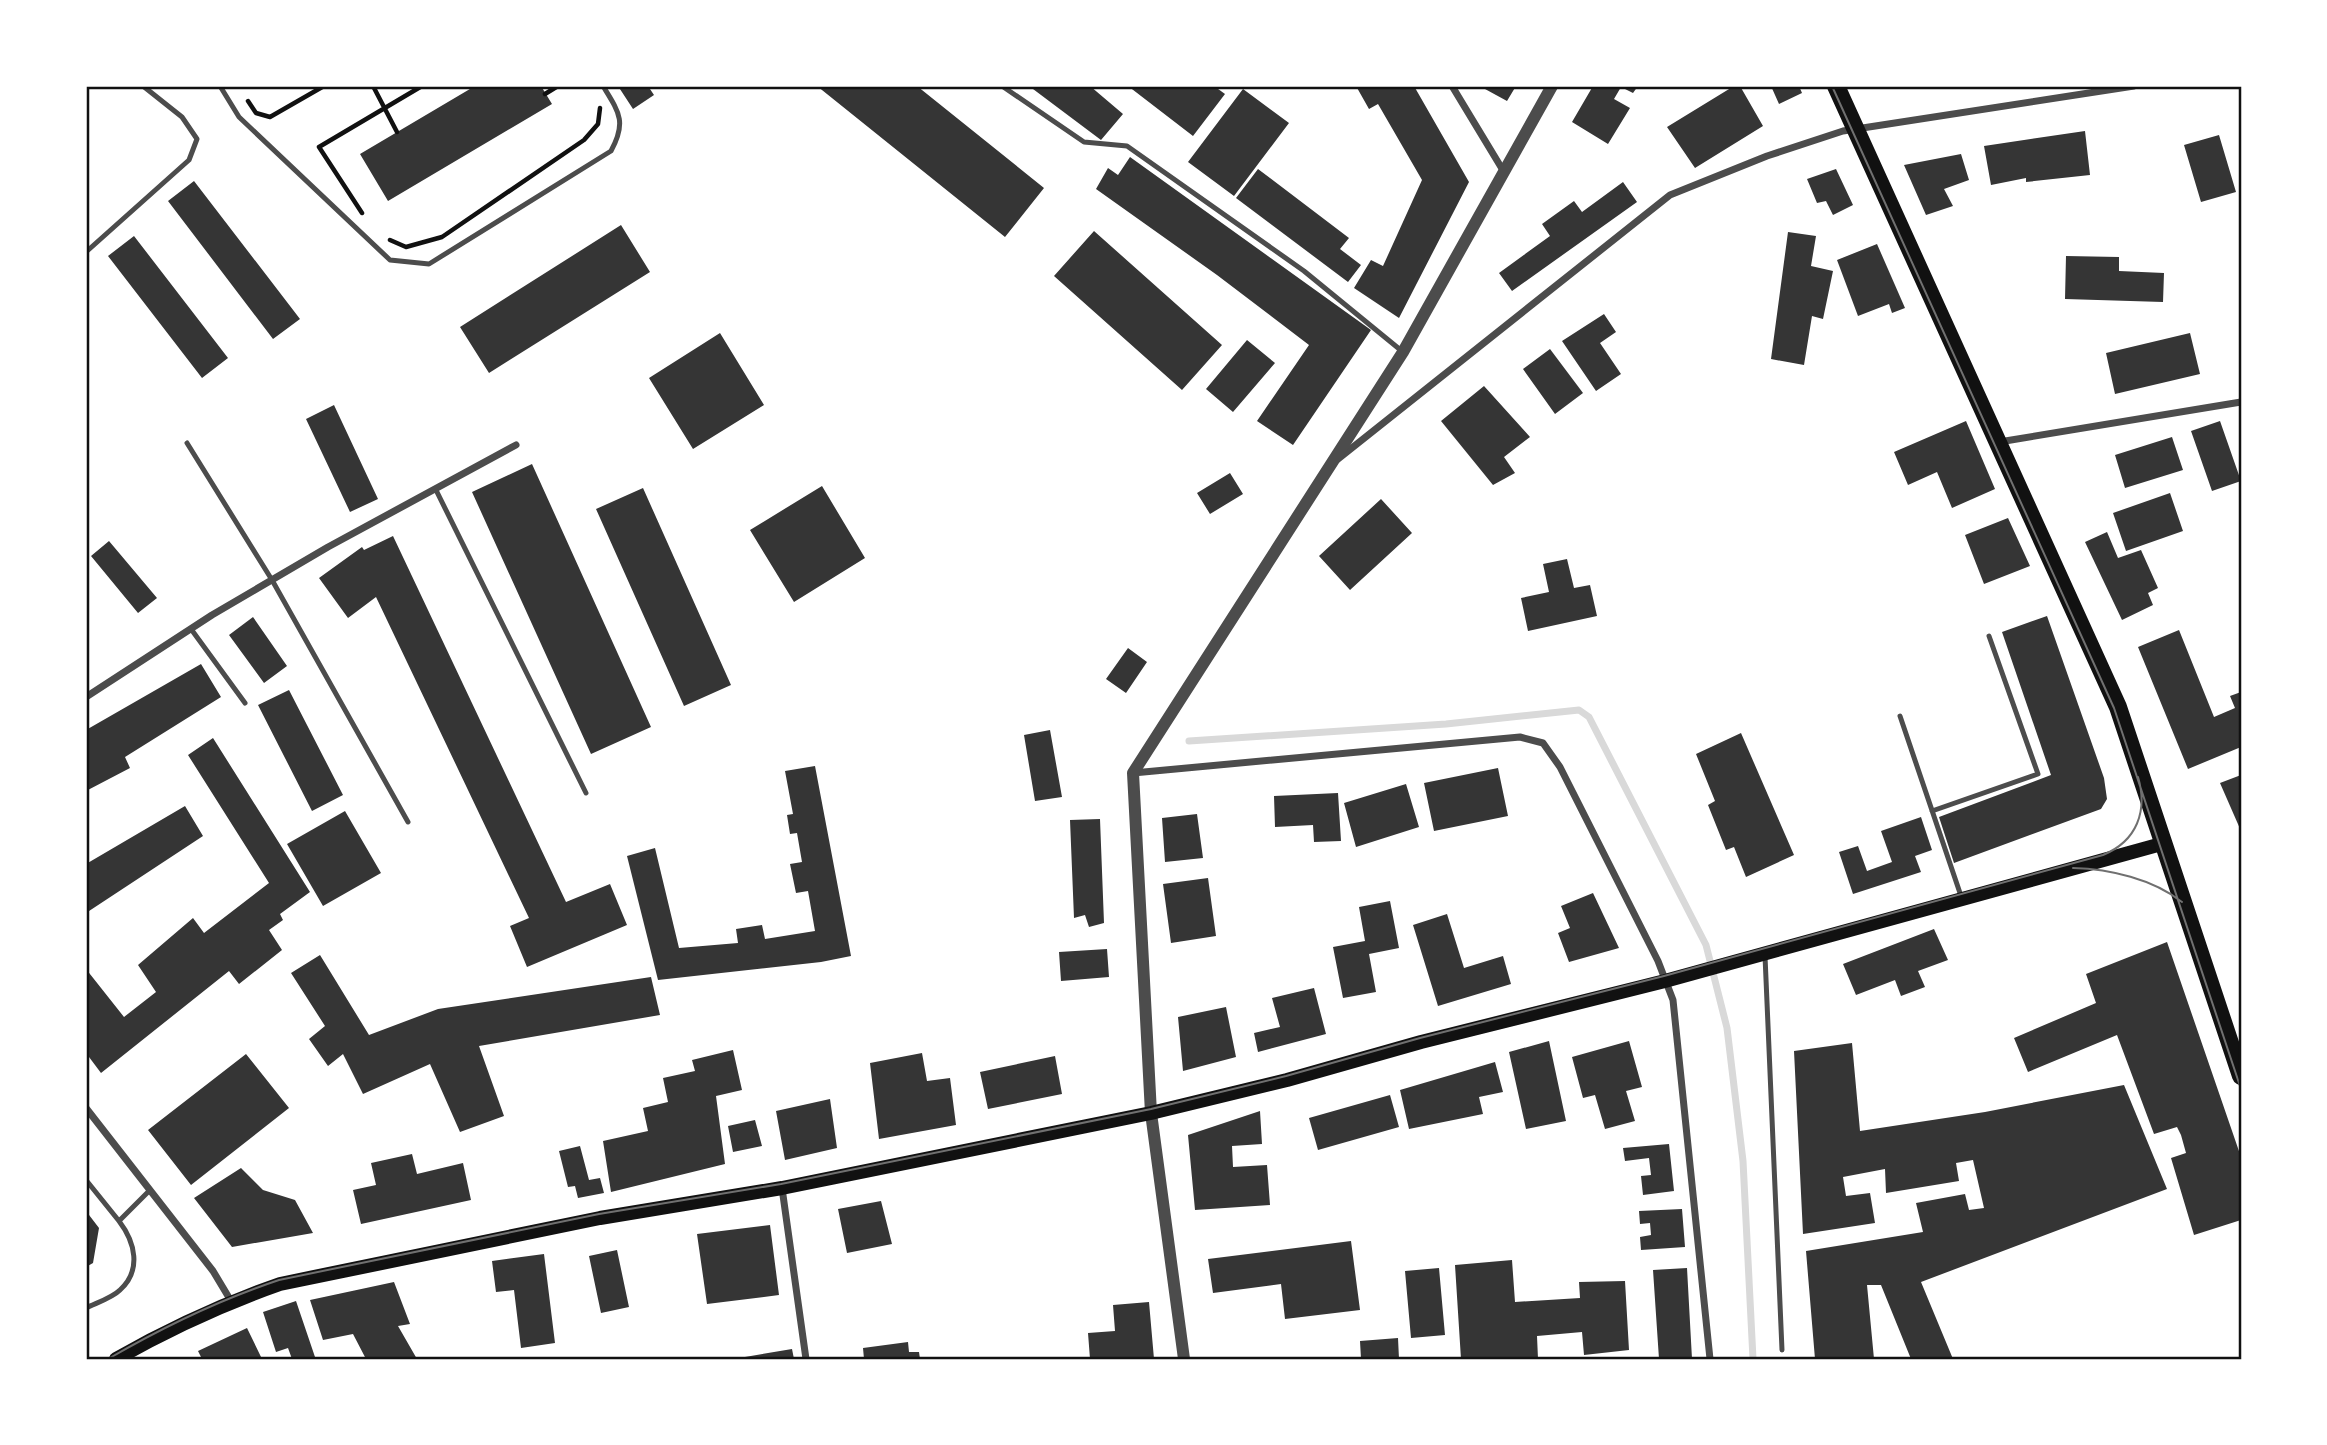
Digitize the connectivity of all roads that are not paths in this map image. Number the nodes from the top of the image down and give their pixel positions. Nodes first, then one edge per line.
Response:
1 (144, 86) edge
2 (220, 86) edge
3 (603, 86) edge
4 (1002, 86) edge
5 (1452, 86) edge
6 (1552, 86) edge
7 (1836, 86) edge
8 (2134, 86) edge
9 (1856, 129) junction
10 (1504, 172) junction
11 (86, 252) edge
12 (1403, 352) junction
13 (2241, 402) edge
14 (1999, 442) junction
15 (187, 443) dead end
16 (516, 444) dead end
17 (1329, 466) junction
18 (436, 490) junction
19 (272, 580) junction
20 (191, 629) junction
21 (1989, 636) dead end
22 (86, 697) edge
23 (245, 703) dead end
24 (1900, 716) dead end
25 (1133, 773) junction
26 (586, 793) dead end
27 (1932, 811) junction
28 (408, 822) dead end
29 (2165, 843) junction
30 (1962, 899) junction
31 (1765, 952) junction
32 (1665, 981) junction
33 (2241, 1076) edge
34 (86, 1108) edge
35 (1151, 1114) junction
36 (86, 1180) edge
37 (782, 1188) junction
38 (150, 1190) junction
39 (119, 1221) junction
40 (231, 1301) junction
41 (86, 1308) edge
42 (1782, 1350) dead end
43 (116, 1359) edge
44 (806, 1359) edge
45 (1184, 1359) edge
46 (1710, 1359) edge

1 - 11 lane
2 - 3 lane
4 - 12 lane
5 - 10 street
6 - 10 street
7 - 9 main road
8 - 9 street
9 - 14 main road
9 - 17 street
10 - 12 street
12 - 17 street
13 - 14 street
14 - 29 main road
15 - 19 lane
16 - 18 street
17 - 25 street
18 - 19 street
18 - 26 lane
19 - 20 street
19 - 28 lane
20 - 22 street
20 - 23 lane
21 - 27 lane
24 - 27 lane
25 - 32 street
25 - 35 street
27 - 30 lane
29 - 30 main road
29 - 33 main road
30 - 31 main road
31 - 32 main road
31 - 42 lane
32 - 35 main road
32 - 46 street
34 - 38 street
35 - 37 main road
35 - 45 street
36 - 39 lane
37 - 40 main road
37 - 44 street
38 - 39 lane
38 - 40 street
39 - 41 lane
40 - 43 main road

